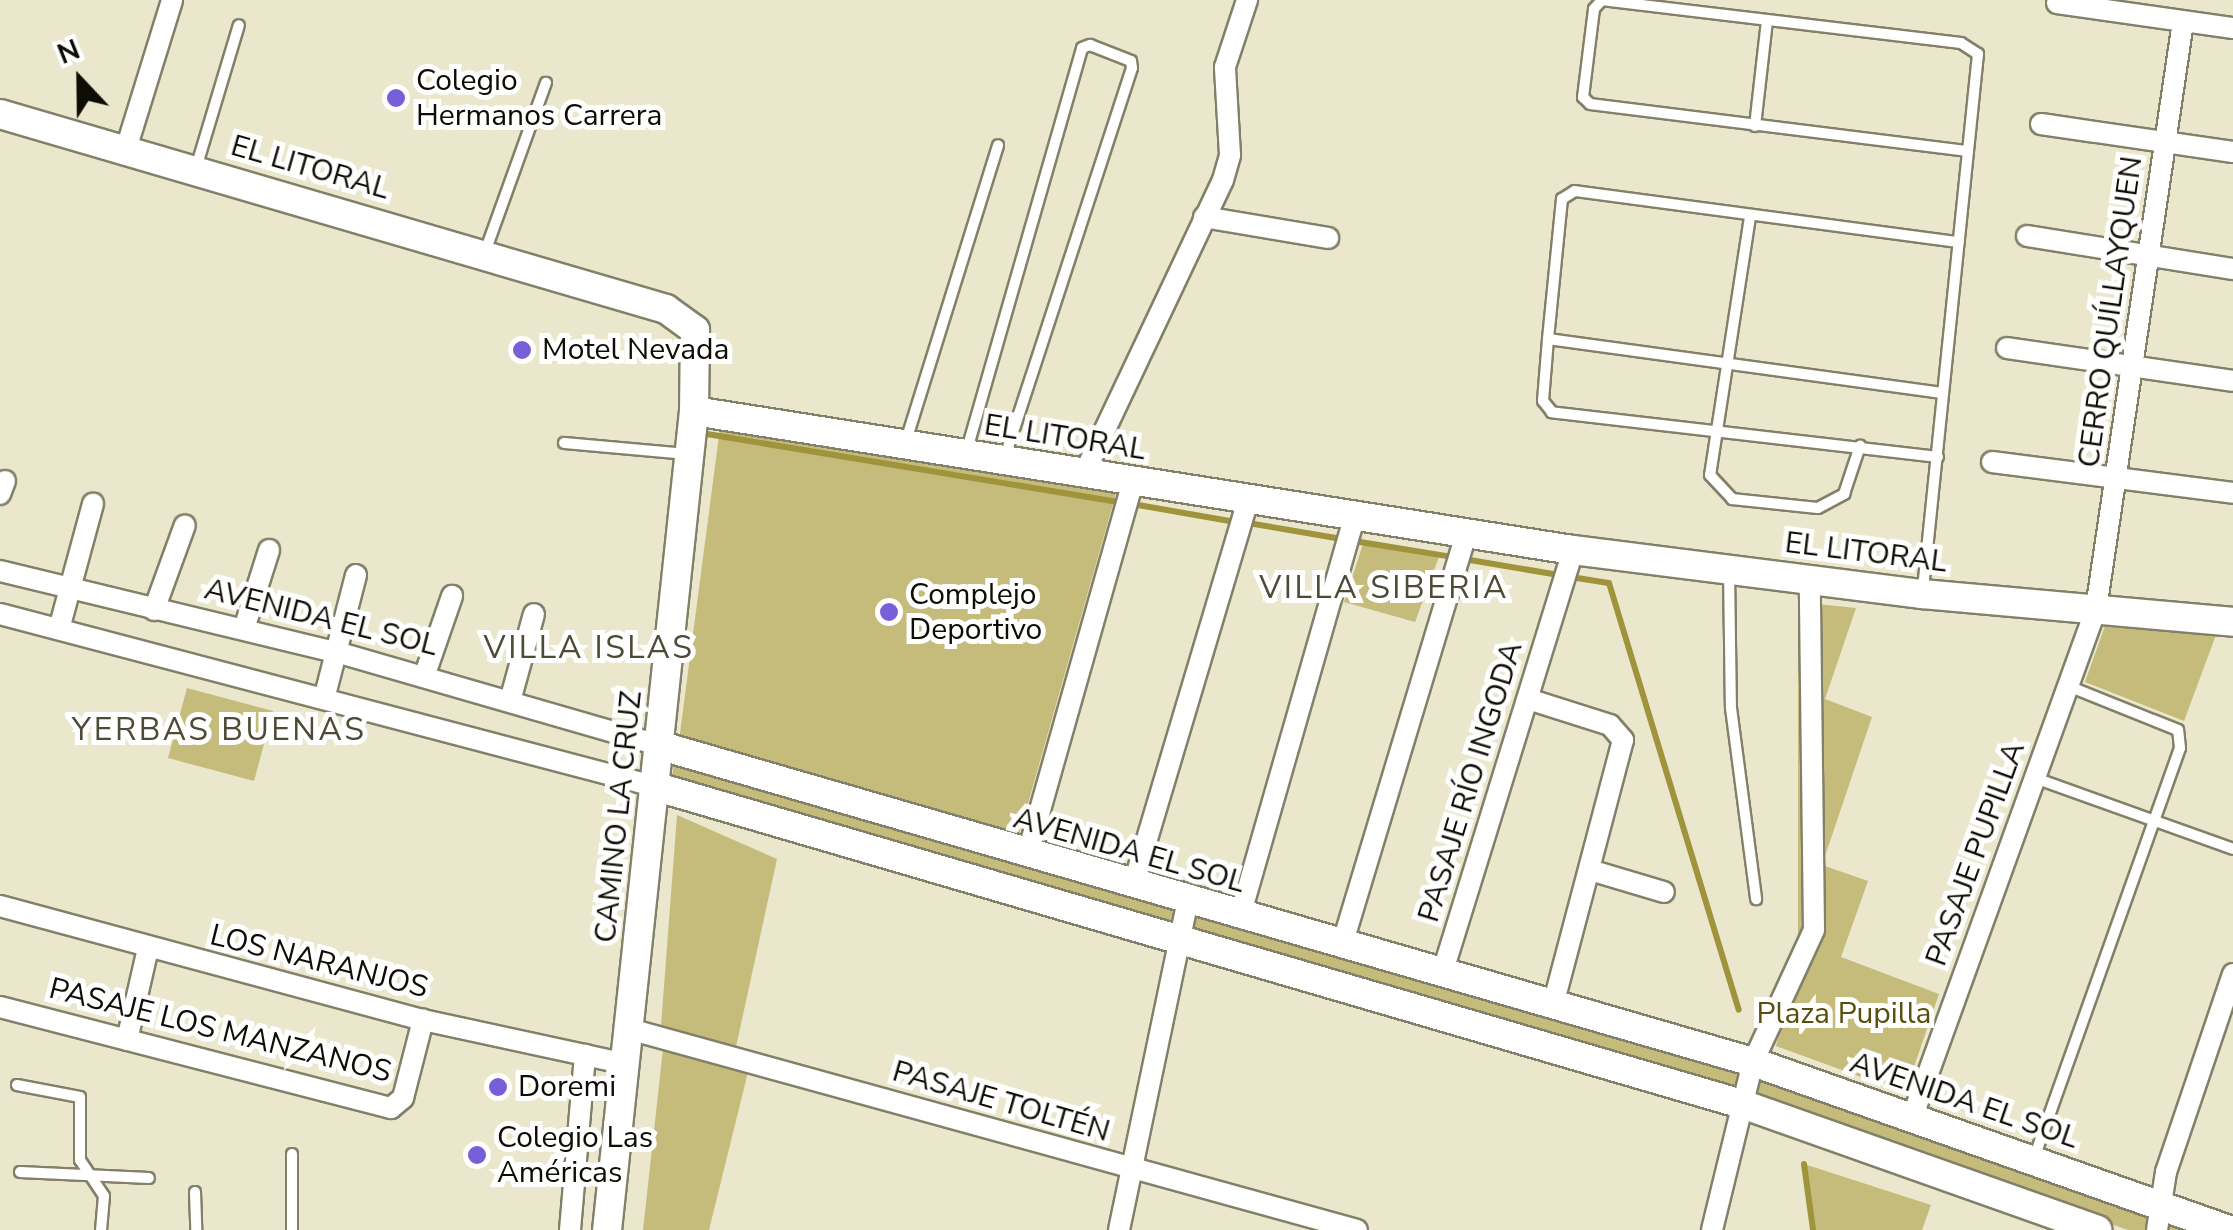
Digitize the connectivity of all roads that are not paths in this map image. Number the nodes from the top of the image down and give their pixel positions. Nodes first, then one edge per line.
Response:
1 (172, 0) edge
2 (1247, 0) edge
3 (2056, 3) dead end
4 (1767, 21) junction
5 (2183, 22) junction
6 (239, 24) dead end
7 (2233, 28) edge
8 (546, 84) dead end
9 (0, 114) edge
10 (2042, 124) dead end
11 (1755, 126) junction
12 (2165, 143) junction
13 (998, 145) dead end
14 (126, 149) junction
15 (1968, 151) junction
16 (2233, 152) edge
17 (196, 169) junction
18 (1750, 216) junction
19 (1204, 218) junction
20 (2028, 236) dead end
21 (1328, 238) dead end
22 (1958, 242) junction
23 (484, 253) junction
24 (2149, 256) junction
25 (2233, 268) edge
26 (1548, 339) junction
27 (2007, 348) dead end
28 (1730, 363) junction
29 (2133, 368) junction
30 (2233, 381) edge
31 (1942, 393) junction
32 (694, 411) junction
33 (1720, 427) junction
34 (564, 443) dead end
35 (905, 445) junction
36 (1860, 446) junction
37 (689, 454) junction
38 (966, 454) junction
39 (1938, 456) junction
40 (1004, 461) junction
41 (1992, 462) dead end
42 (1084, 474) junction
43 (2117, 480) junction
44 (1133, 481) junction
45 (2233, 493) edge
46 (1248, 502) junction
47 (94, 504) dead end
48 (1354, 518) junction
49 (185, 525) dead end
50 (1466, 534) junction
51 (269, 550) dead end
52 (1573, 550) junction
53 (1729, 569) junction
54 (0, 570) edge
55 (356, 575) dead end
56 (1810, 579) junction
57 (71, 587) junction
58 (1922, 594) junction
59 (452, 596) dead end
60 (154, 610) junction
61 (2096, 610) junction
62 (0, 614) edge
63 (534, 614) dead end
64 (2233, 622) edge
65 (244, 629) junction
66 (59, 630) junction
67 (336, 652) junction
68 (424, 677) junction
69 (2068, 686) junction
70 (324, 699) junction
71 (1528, 699) junction
72 (510, 701) junction
73 (658, 746) junction
74 (2035, 778) junction
75 (657, 787) junction
76 (2154, 820) junction
77 (2233, 849) edge
78 (1027, 856) junction
79 (1590, 870) junction
80 (1133, 886) junction
81 (1664, 892) dead end
82 (1756, 899) dead end
83 (1188, 902) junction
84 (0, 906) edge
85 (1240, 916) junction
86 (1181, 940) junction
87 (1342, 945) junction
88 (148, 948) junction
89 (1442, 974) junction
90 (2233, 974) edge
91 (1553, 1005) junction
92 (0, 1007) edge
93 (423, 1020) junction
94 (630, 1029) junction
95 (128, 1040) junction
96 (585, 1056) junction
97 (1753, 1062) junction
98 (626, 1064) junction
99 (17, 1086) dead end
100 (1742, 1104) junction
101 (1912, 1118) junction
102 (292, 1154) dead end
103 (2034, 1159) junction
104 (1132, 1170) junction
105 (20, 1172) dead end
106 (86, 1175) junction
107 (149, 1178) dead end
108 (195, 1192) dead end
109 (2161, 1218) edge
110 (100, 1230) edge
111 (196, 1230) edge
112 (292, 1230) edge
113 (570, 1230) edge
114 (607, 1230) edge
115 (1120, 1230) edge
116 (1357, 1230) edge
117 (1712, 1230) edge
118 (2097, 1230) edge
119 (2230, 1230) edge

1 - 14 street
2 - 19 street
3 - 5 street
4 - 11 lane
4 - 11 lane
4 - 15 lane
5 - 7 street
5 - 12 street, CERRO QUÍLLAYQUEN
6 - 17 lane
8 - 23 lane
9 - 14 main road, EL LITORAL
10 - 12 street
11 - 15 lane
12 - 16 street
12 - 24 street, CERRO QUÍLLAYQUEN
13 - 35 lane
14 - 17 main road, EL LITORAL
15 - 22 lane
17 - 23 main road, EL LITORAL
18 - 22 lane
18 - 26 lane
18 - 28 lane
19 - 21 street
19 - 42 street
20 - 24 street
22 - 31 lane
23 - 32 main road, EL LITORAL
24 - 25 street
24 - 29 street, CERRO QUÍLLAYQUEN
26 - 28 lane
26 - 33 lane
27 - 29 street
28 - 31 lane
28 - 33 lane
29 - 30 street
29 - 43 street, CERRO QUÍLLAYQUEN
31 - 39 lane
32 - 35 main road, EL LITORAL
32 - 37 main road, CAMINO LA CRUZ
33 - 36 lane
33 - 36 lane
34 - 37 lane
35 - 38 main road, EL LITORAL
36 - 39 lane
37 - 73 main road, CAMINO LA CRUZ
38 - 40 main road, EL LITORAL
38 - 40 lane
39 - 58 lane
40 - 42 main road, EL LITORAL
41 - 43 street
42 - 44 main road, EL LITORAL
43 - 45 street
43 - 61 street, CERRO QUÍLLAYQUEN
44 - 46 main road, EL LITORAL
44 - 78 street
46 - 48 main road, EL LITORAL
46 - 80 street
47 - 57 street
48 - 50 main road, EL LITORAL
48 - 85 street
49 - 60 street
50 - 52 main road, EL LITORAL
50 - 87 street
51 - 65 street
52 - 53 main road, EL LITORAL
52 - 71 street, PASAJE RÍO INGODA
53 - 56 main road, EL LITORAL
53 - 82 lane
54 - 57 street, AVENIDA EL SOL
55 - 67 street
56 - 58 main road, EL LITORAL
56 - 97 street
57 - 60 street, AVENIDA EL SOL
57 - 66 street
58 - 61 main road, EL LITORAL
59 - 68 street
60 - 65 street, AVENIDA EL SOL
61 - 64 main road, EL LITORAL
61 - 69 street, PASAJE PUPILLA
62 - 66 street
63 - 72 street
65 - 67 street, AVENIDA EL SOL
66 - 70 street
67 - 68 street, AVENIDA EL SOL
67 - 70 street
68 - 72 street, AVENIDA EL SOL
69 - 74 street, PASAJE PUPILLA
69 - 76 lane
70 - 75 street
71 - 79 street
71 - 89 street, PASAJE RÍO INGODA
72 - 73 street, AVENIDA EL SOL
73 - 75 main road, CAMINO LA CRUZ
73 - 78 main road, AVENIDA EL SOL
74 - 76 lane
74 - 101 street, PASAJE PUPILLA
75 - 86 main road
75 - 94 main road, CAMINO LA CRUZ
76 - 77 lane
76 - 103 lane
78 - 80 main road, AVENIDA EL SOL
79 - 81 street
79 - 91 street
80 - 83 main road, AVENIDA EL SOL
83 - 85 main road, AVENIDA EL SOL
83 - 86 street
84 - 88 street, LOS NARANJOS
85 - 87 main road, AVENIDA EL SOL
86 - 100 main road
86 - 104 street
87 - 89 main road, AVENIDA EL SOL
88 - 93 street, LOS NARANJOS
88 - 95 street
89 - 91 main road, AVENIDA EL SOL
90 - 109 street
91 - 97 main road, AVENIDA EL SOL
92 - 95 street, PASAJE LOS MANZANOS
93 - 95 street, PASAJE LOS MANZANOS
93 - 96 street, LOS NARANJOS
94 - 98 main road, CAMINO LA CRUZ
94 - 104 street, PASAJE TOLTÉN
96 - 98 street, LOS NARANJOS
96 - 113 street
97 - 100 street
97 - 101 main road, AVENIDA EL SOL
98 - 114 main road, CAMINO LA CRUZ
99 - 106 lane
100 - 117 street
100 - 118 main road
101 - 103 main road, AVENIDA EL SOL
102 - 112 lane
103 - 109 main road, AVENIDA EL SOL
104 - 115 street
104 - 116 street, PASAJE TOLTÉN
105 - 106 lane
106 - 107 lane
106 - 110 lane
108 - 111 lane
109 - 119 main road, AVENIDA EL SOL

